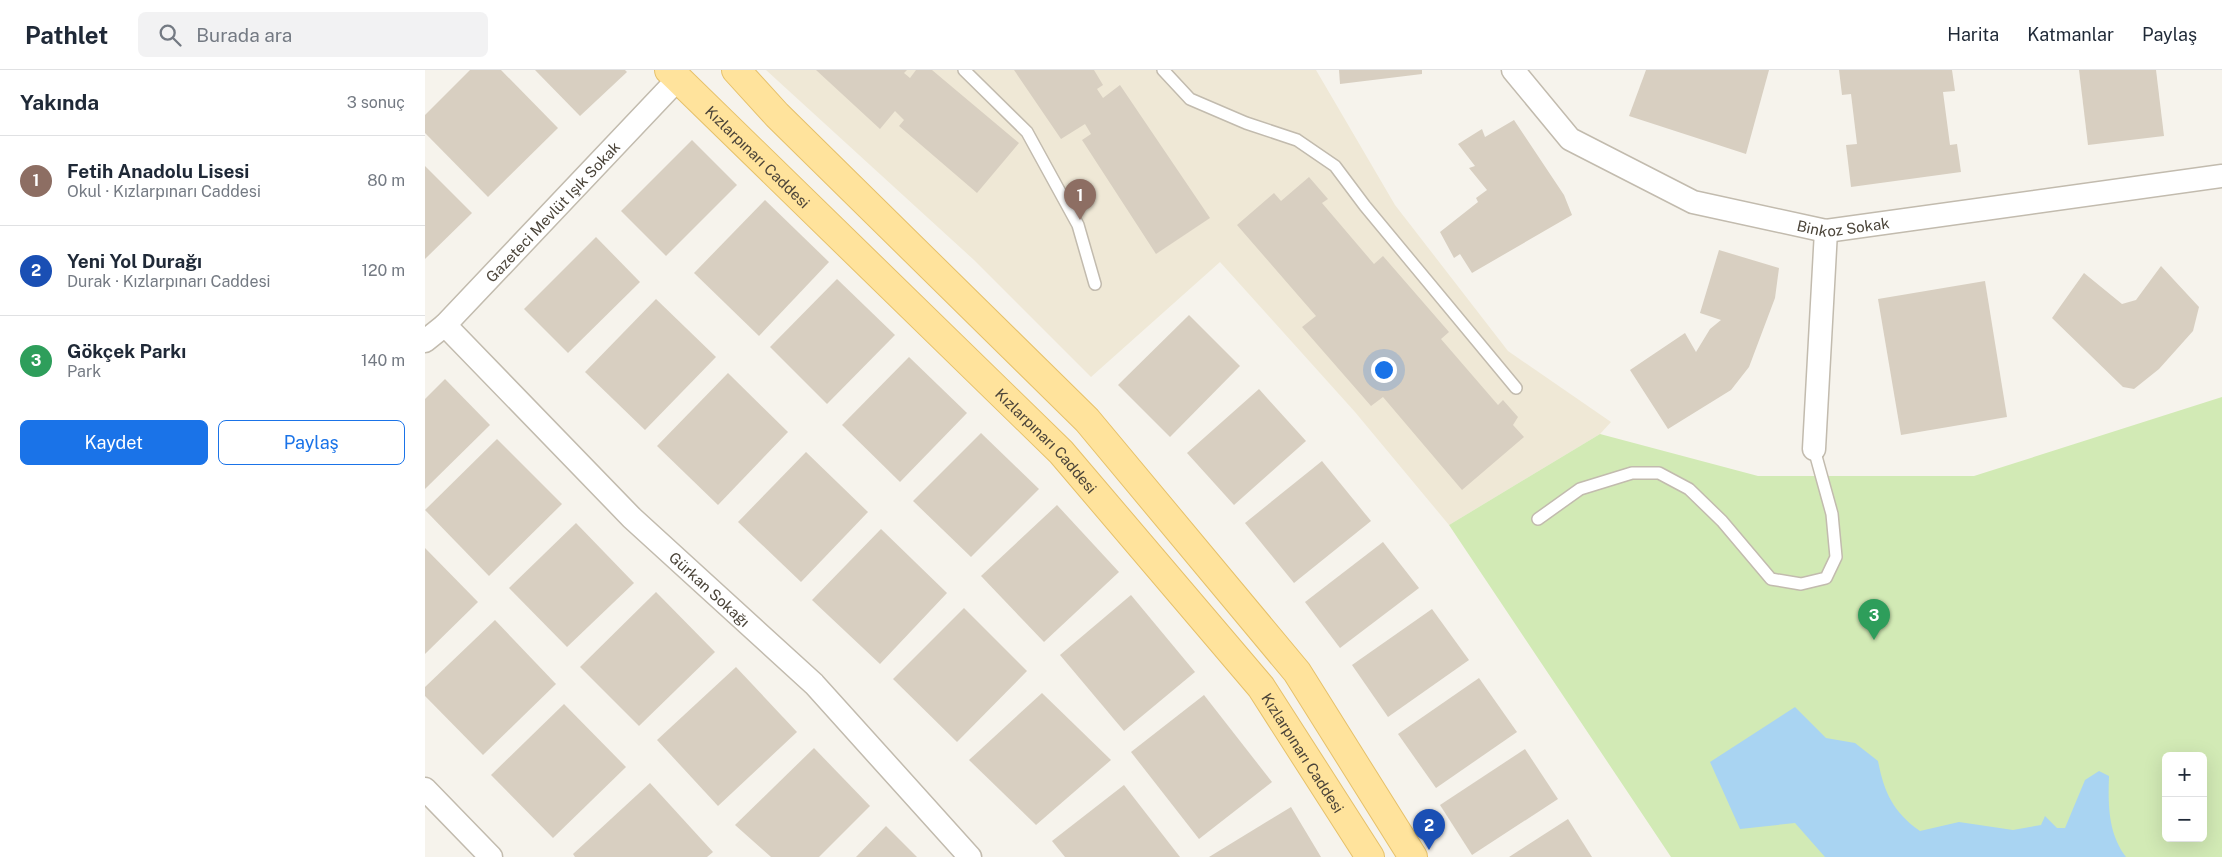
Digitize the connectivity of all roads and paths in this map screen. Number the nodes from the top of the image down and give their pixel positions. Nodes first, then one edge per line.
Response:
1 (736, 70) edge
2 (964, 70) edge
3 (1163, 70) edge
4 (1513, 70) edge
5 (673, 75) edge
6 (2222, 176) edge
7 (1827, 231) junction
8 (1095, 284) dead end
9 (445, 325) junction
10 (425, 342) edge
11 (1516, 388) dead end
12 (1814, 449) joint
13 (1538, 519) dead end
14 (425, 789) edge
15 (491, 857) edge
16 (970, 857) edge
17 (1370, 857) edge
18 (1413, 857) edge

1 - 18 main road
2 - 8 lane
3 - 11 lane
4 - 7 street, Binkoz Sokak
5 - 9 street, Gazeteci Mevlüt Işık Sokak
5 - 17 main road, Kızlarpınarı Caddesi
6 - 7 street, Binkoz Sokak
7 - 12 street
9 - 10 street, Gazeteci Mevlüt Işık Sokak
9 - 16 street, Gürkan Sokağı
12 - 13 lane
14 - 15 street

